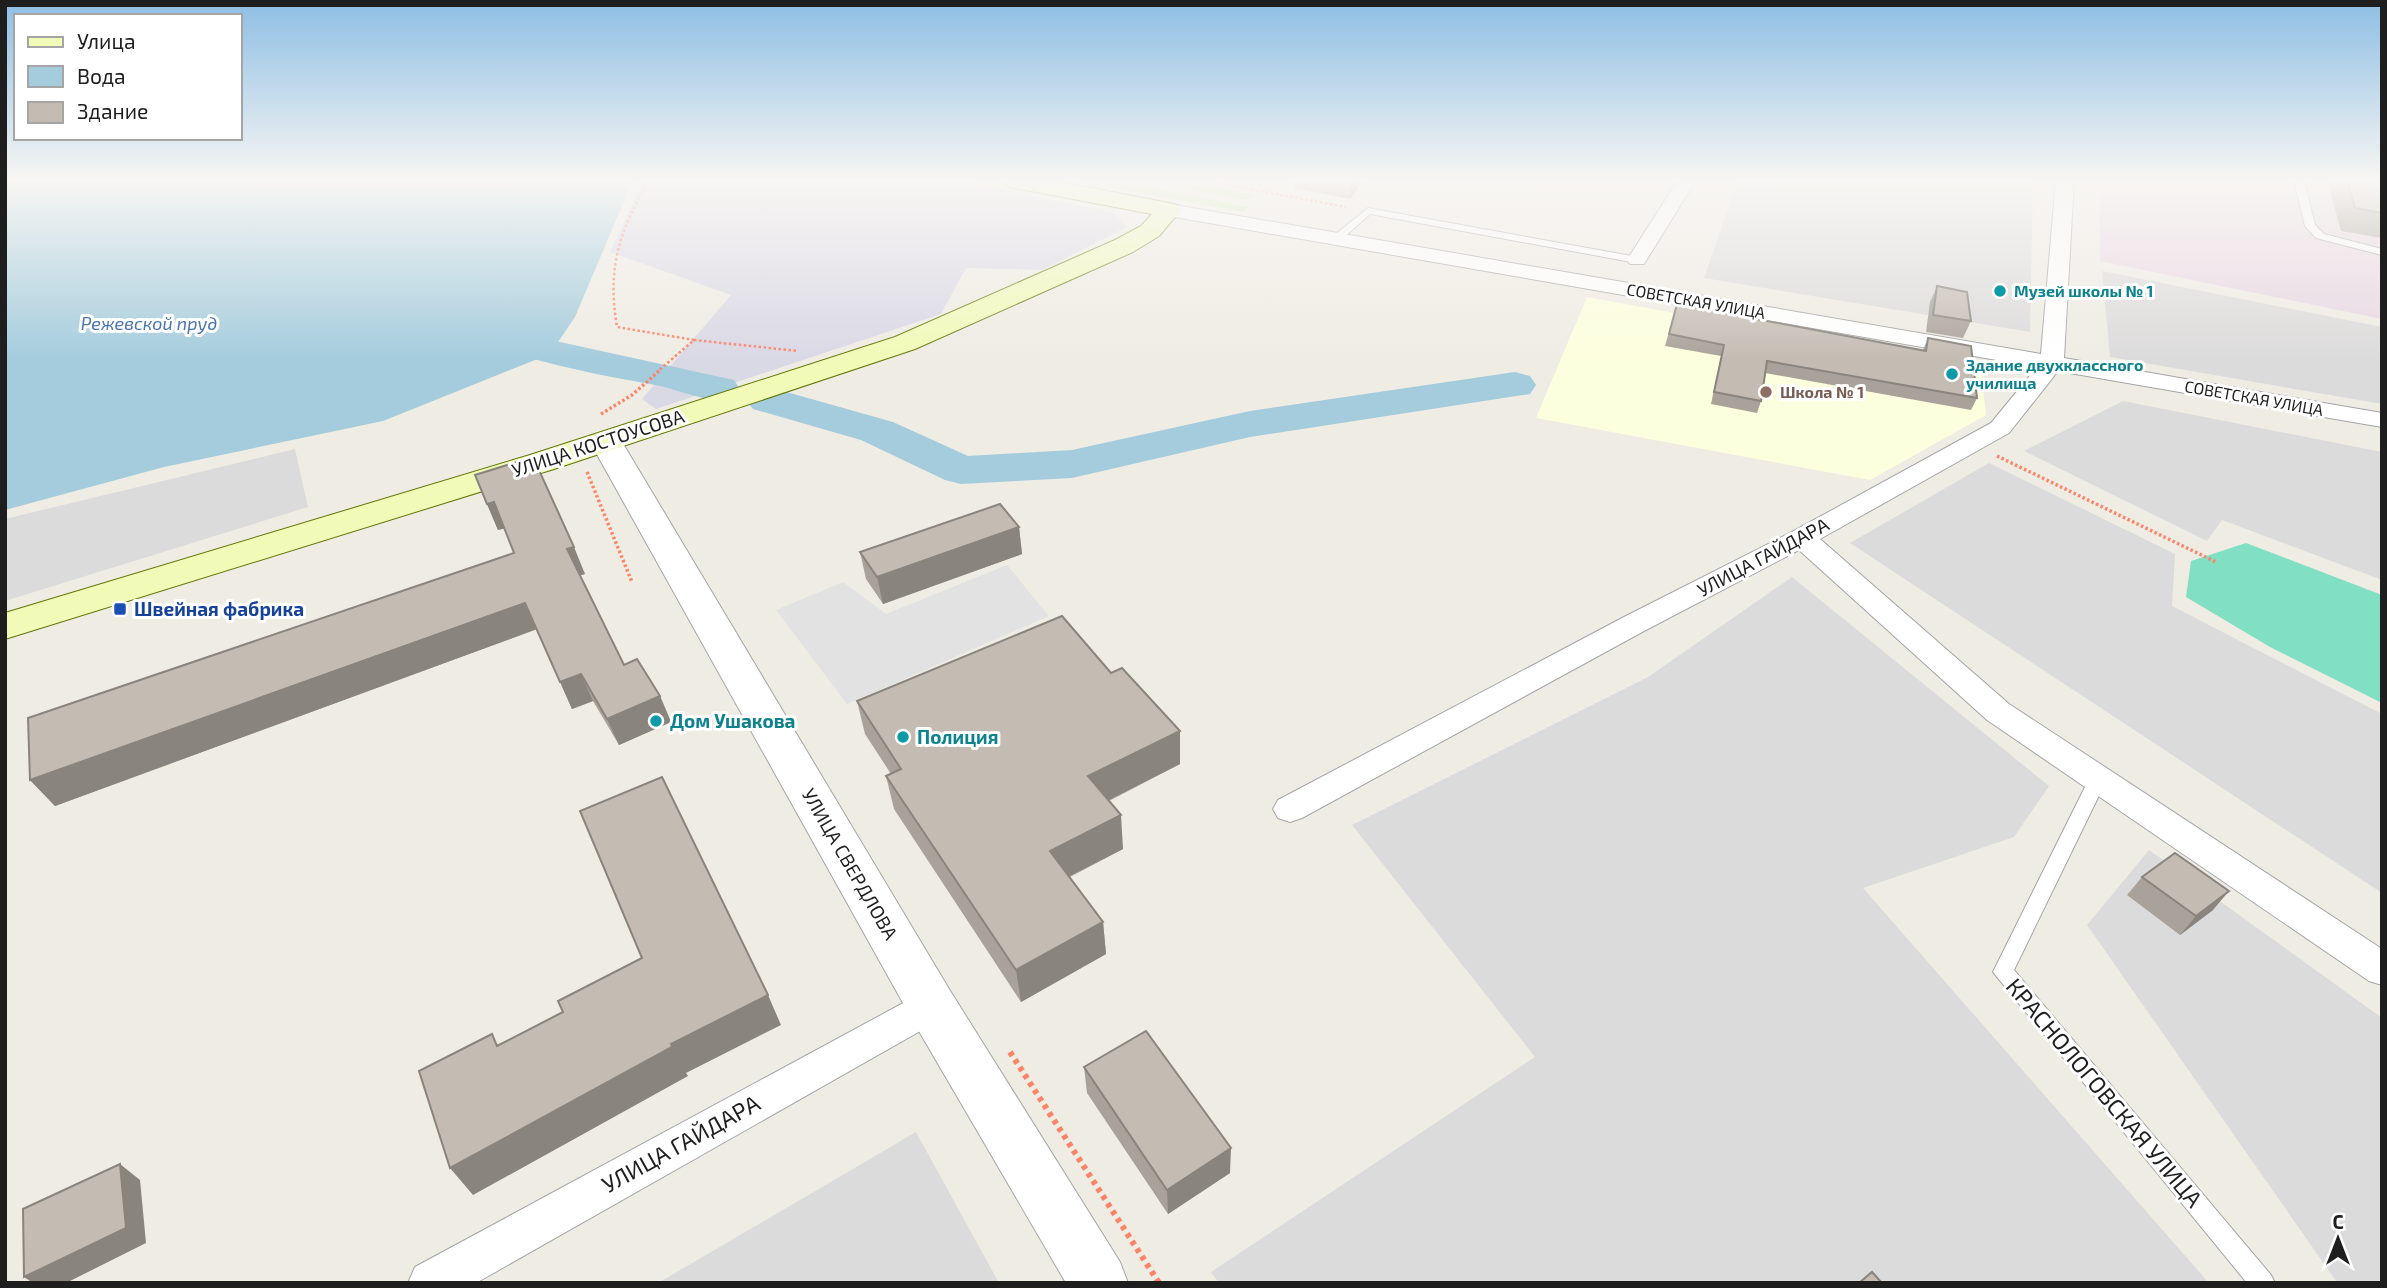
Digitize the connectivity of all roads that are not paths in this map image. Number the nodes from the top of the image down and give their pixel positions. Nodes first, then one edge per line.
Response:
1 (1134, 240) edge
2 (1342, 240) edge
3 (1528, 240) edge
4 (1649, 240) edge
5 (2061, 240) edge
6 (2336, 240) edge
7 (2382, 252) edge
8 (1637, 260) joint
9 (2052, 363) junction
10 (2382, 420) edge
11 (596, 441) junction
12 (1802, 538) junction
13 (5, 626) edge
14 (2098, 779) junction
15 (1290, 809) dead end
16 (2382, 969) edge
17 (931, 1005) junction
18 (431, 1283) edge
19 (1100, 1283) edge
20 (2263, 1283) edge

1 - 11 main road, УЛИЦА КОСТОУСОВА
2 - 9 street, СОВЕТСКАЯ УЛИЦА
3 - 8 lane
4 - 8 street
5 - 9 street
6 - 7 lane
9 - 10 street, СОВЕТСКАЯ УЛИЦА
9 - 12 street, УЛИЦА ГАЙДАРА
11 - 13 main road, УЛИЦА КОСТОУСОВА
11 - 17 street, УЛИЦА СВЕРДЛОВА
12 - 14 street
12 - 15 street, УЛИЦА ГАЙДАРА
14 - 16 street
14 - 20 lane, КРАСНОЛОГОВСКАЯ УЛИЦА
17 - 18 street, УЛИЦА ГАЙДАРА
17 - 19 street, УЛИЦА СВЕРДЛОВА

